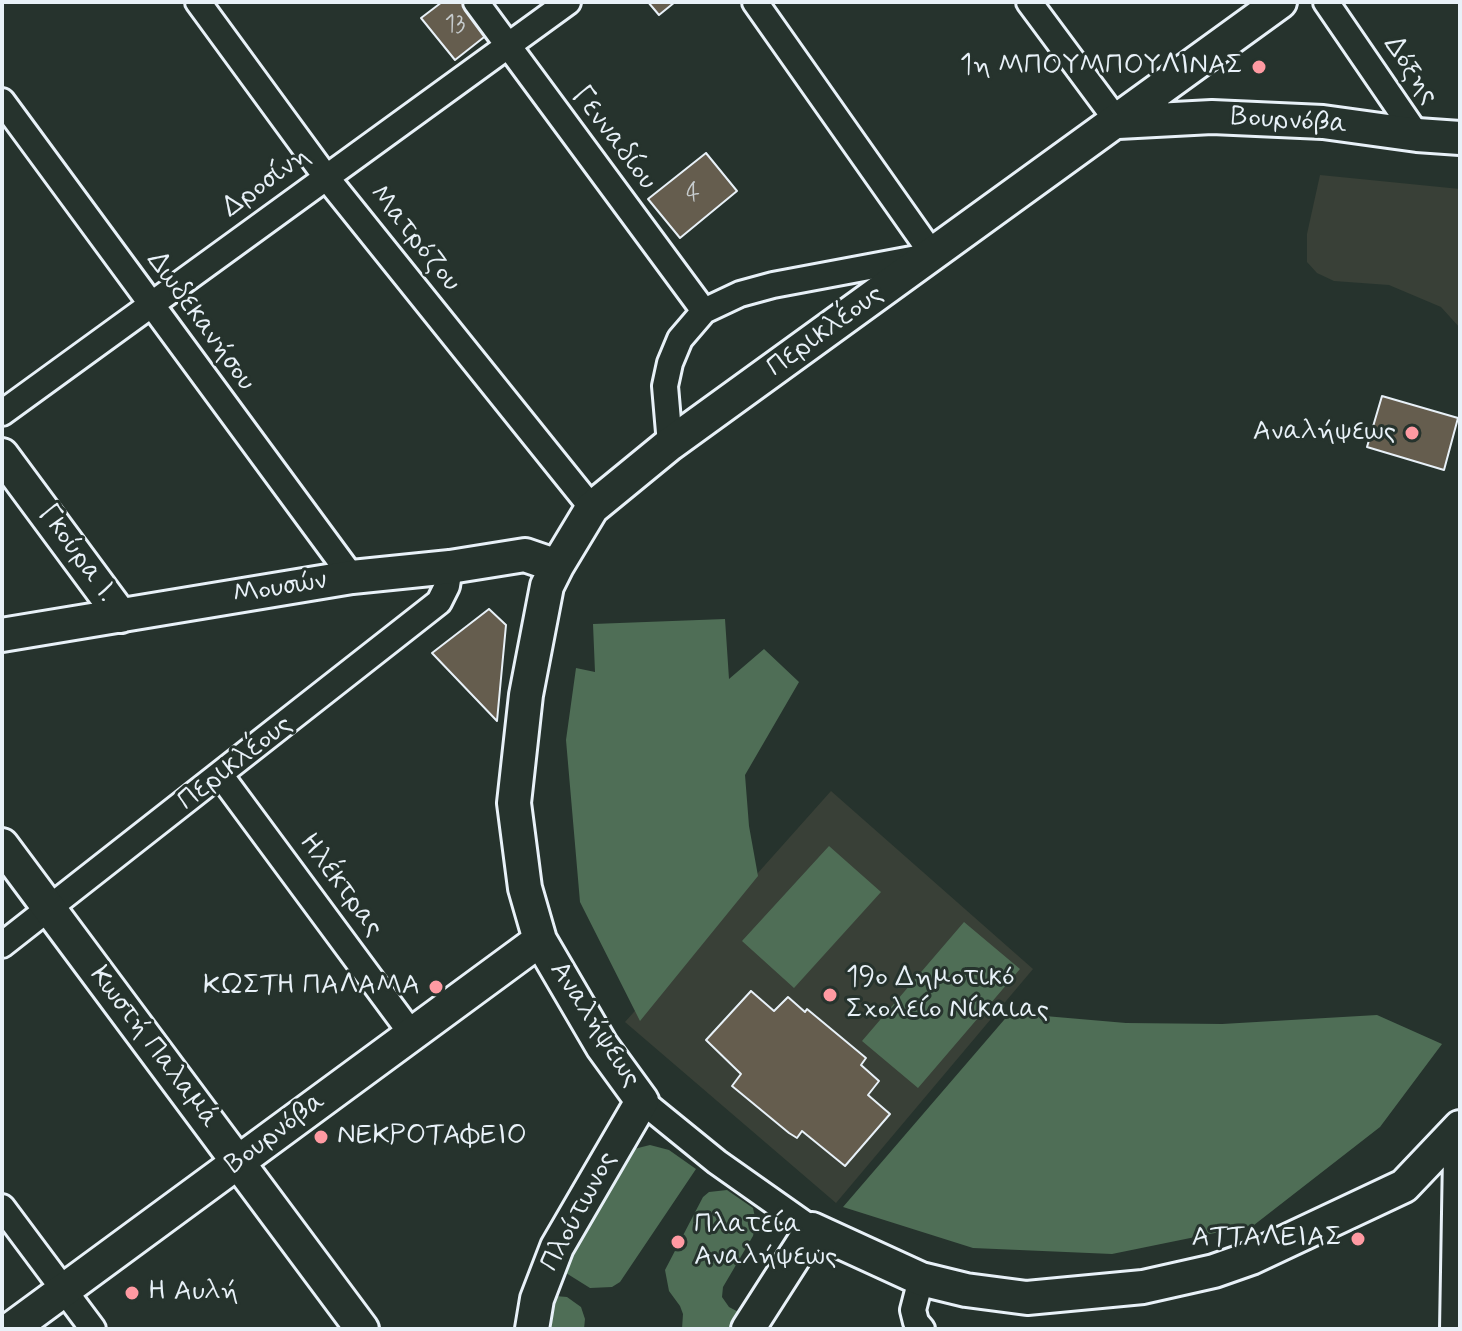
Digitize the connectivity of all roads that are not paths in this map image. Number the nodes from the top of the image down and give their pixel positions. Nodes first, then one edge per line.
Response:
1 (198, 2) edge
2 (476, 2) edge
3 (568, 2) edge
4 (755, 2) edge
5 (1029, 2) edge
6 (1280, 2) edge
7 (1326, 2) edge
8 (507, 46) junction
9 (2, 101) edge
10 (1118, 122) junction
11 (1417, 135) junction
12 (1460, 138) edge
13 (326, 177) junction
14 (933, 255) junction
15 (150, 305) junction
16 (704, 311) junction
17 (2, 413) edge
18 (670, 444) junction
19 (2, 455) edge
20 (592, 508) junction
21 (557, 566) junction
22 (450, 567) junction
23 (352, 577) junction
24 (121, 616) junction
25 (2, 635) edge
26 (221, 776) junction
27 (2, 845) edge
28 (50, 910) junction
29 (540, 940) junction
30 (2, 945) edge
31 (411, 1033) junction
32 (642, 1101) junction
33 (1460, 1127) edge
34 (1460, 1155) edge
35 (238, 1162) junction
36 (2, 1207) edge
37 (812, 1229) junction
38 (921, 1279) junction
39 (65, 1290) junction
40 (11, 1329) edge
41 (93, 1329) edge
42 (362, 1329) edge
43 (532, 1329) edge
44 (748, 1329) edge
45 (922, 1329) edge
46 (1457, 1329) edge

1 - 13 street, Ματρόζου
2 - 8 street, Γενναδίου
3 - 8 street, Δροσίνη
4 - 14 street
5 - 10 street
6 - 10 street, Περικλέους
7 - 11 street, Δόξης
8 - 13 street, Δροσίνη
8 - 16 street, Γενναδίου
9 - 15 street, Δωδεκανήσου
10 - 11 street, Βουρνόβα
10 - 14 street, Περικλέους
11 - 12 street, Βουρνόβα
13 - 15 street, Δροσίνη
13 - 20 street, Ματρόζου
14 - 16 street
14 - 18 street, Περικλέους
15 - 17 street, Δροσίνη
15 - 23 street, Δωδεκανήσου
16 - 18 street
18 - 20 street, Περικλέους
19 - 24 street, Γκούρα Ι.
20 - 21 street, Περικλέους
21 - 22 street, Μουσών
21 - 29 street, Αναλήψεως
22 - 23 street, Μουσών
22 - 26 street, Περικλέους
23 - 24 street, Μουσών
24 - 25 street, Μουσών
26 - 28 street, Περικλέους
26 - 31 street, Ηλέκτρας
27 - 28 street, Κωστή Παλαμά
28 - 30 street, Περικλέους
28 - 35 street, Κωστή Παλαμά
29 - 31 street, Βουρνόβα
29 - 32 street, Αναλήψεως
31 - 35 street, Βουρνόβα
32 - 37 street, Αναλήψεως
32 - 43 street, Πλούτωνος
33 - 38 street, Αναλήψεως
34 - 46 street
35 - 39 street, Βουρνόβα
35 - 42 street, Κωστή Παλαμά
36 - 39 street
37 - 38 street, Αναλήψεως
37 - 44 street
38 - 45 street
39 - 40 street, Βουρνόβα
39 - 41 street

